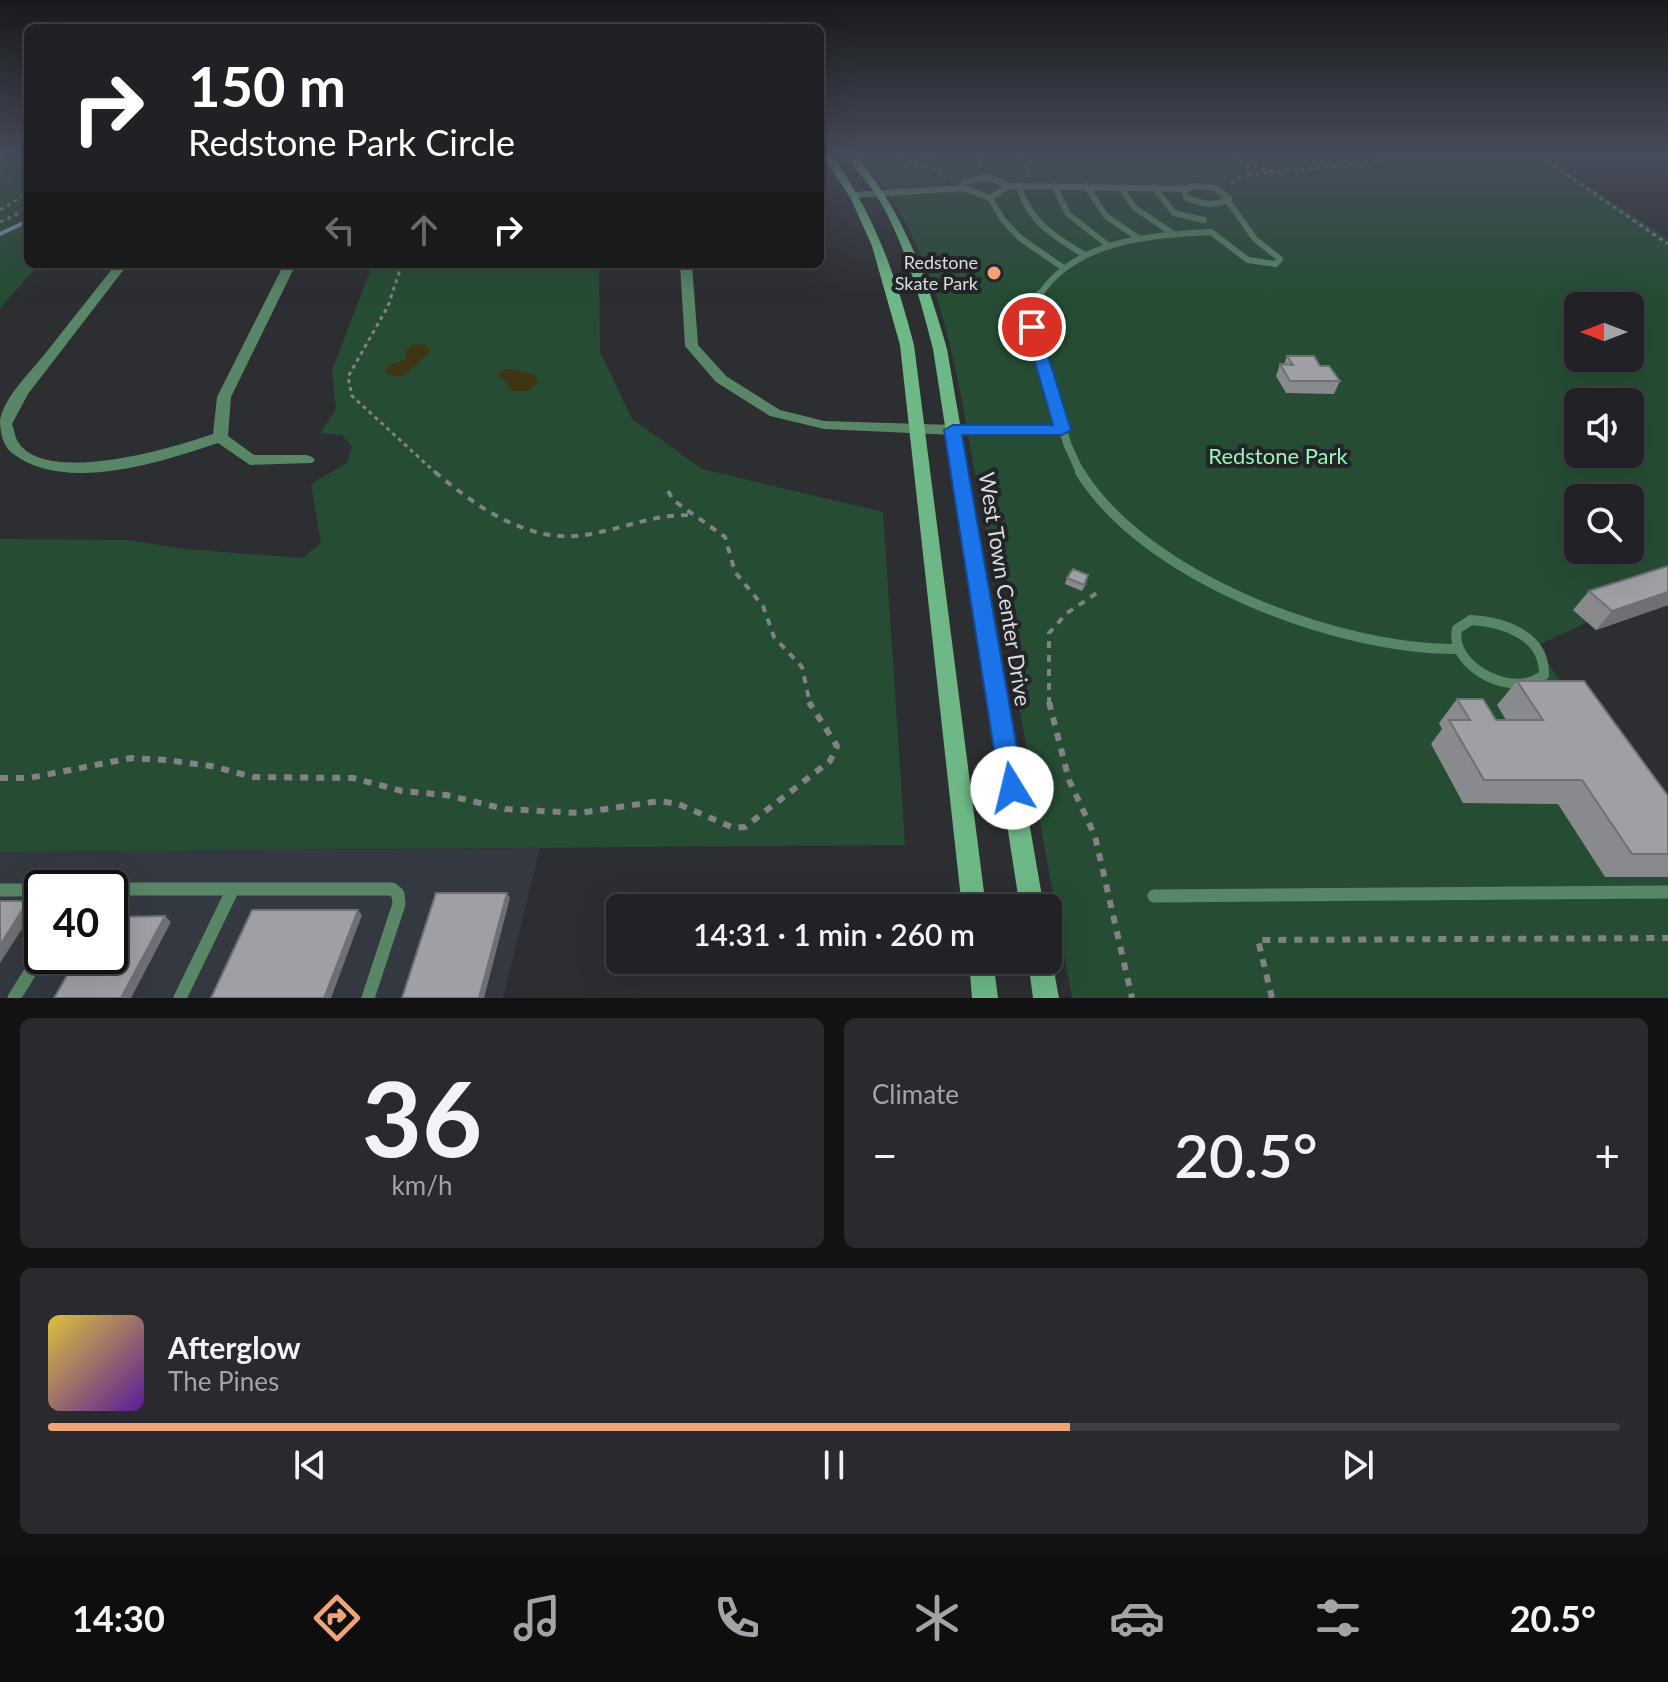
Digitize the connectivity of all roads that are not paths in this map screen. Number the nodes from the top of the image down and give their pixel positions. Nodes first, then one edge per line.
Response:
1 (859, 203) edge
2 (884, 203) edge
3 (992, 203) edge
4 (1024, 203) edge
5 (1061, 203) edge
6 (1097, 203) edge
7 (1129, 203) edge
8 (1166, 203) edge
9 (1199, 203) joint
10 (1223, 203) edge
11 (1229, 203) edge
12 (1204, 220) junction
13 (1211, 232) junction
14 (1172, 233) junction
15 (1138, 238) junction
16 (1109, 246) junction
17 (1085, 255) junction
18 (1062, 267) junction
19 (119, 268) edge
20 (288, 268) edge
21 (686, 268) edge
22 (916, 429) junction
23 (953, 430) junction
24 (1062, 430) junction
25 (220, 437) junction
26 (6, 448) edge
27 (307, 460) dead end
28 (1457, 649) junction
29 (128, 889) edge
30 (233, 889) junction
31 (0, 890) edge
32 (24, 890) edge
33 (1668, 892) edge
34 (972, 894) edge
35 (1030, 894) edge
36 (1154, 896) dead end
37 (29, 974) edge
38 (982, 974) edge
39 (1042, 974) edge
40 (14, 998) edge
41 (180, 998) edge
42 (368, 998) edge
43 (985, 998) edge
44 (1046, 998) edge

1 - 22 street
2 - 23 street, West Town Center Drive
3 - 18 lane
4 - 17 lane
5 - 16 lane
6 - 15 lane
7 - 14 lane
8 - 12 lane
9 - 10 lane
9 - 12 lane
11 - 13 lane
12 - 13 lane
13 - 14 lane
14 - 15 lane
15 - 16 lane
16 - 17 lane
17 - 18 lane
18 - 24 lane
19 - 26 street
20 - 25 street
21 - 22 street
22 - 23 street
22 - 34 street
23 - 24 lane
23 - 35 street, West Town Center Drive
24 - 28 lane
25 - 26 street
25 - 27 street
28 - 28 lane
29 - 30 lane
30 - 41 lane
30 - 42 lane
31 - 32 lane
33 - 36 lane
37 - 40 lane
38 - 43 street
39 - 44 street

